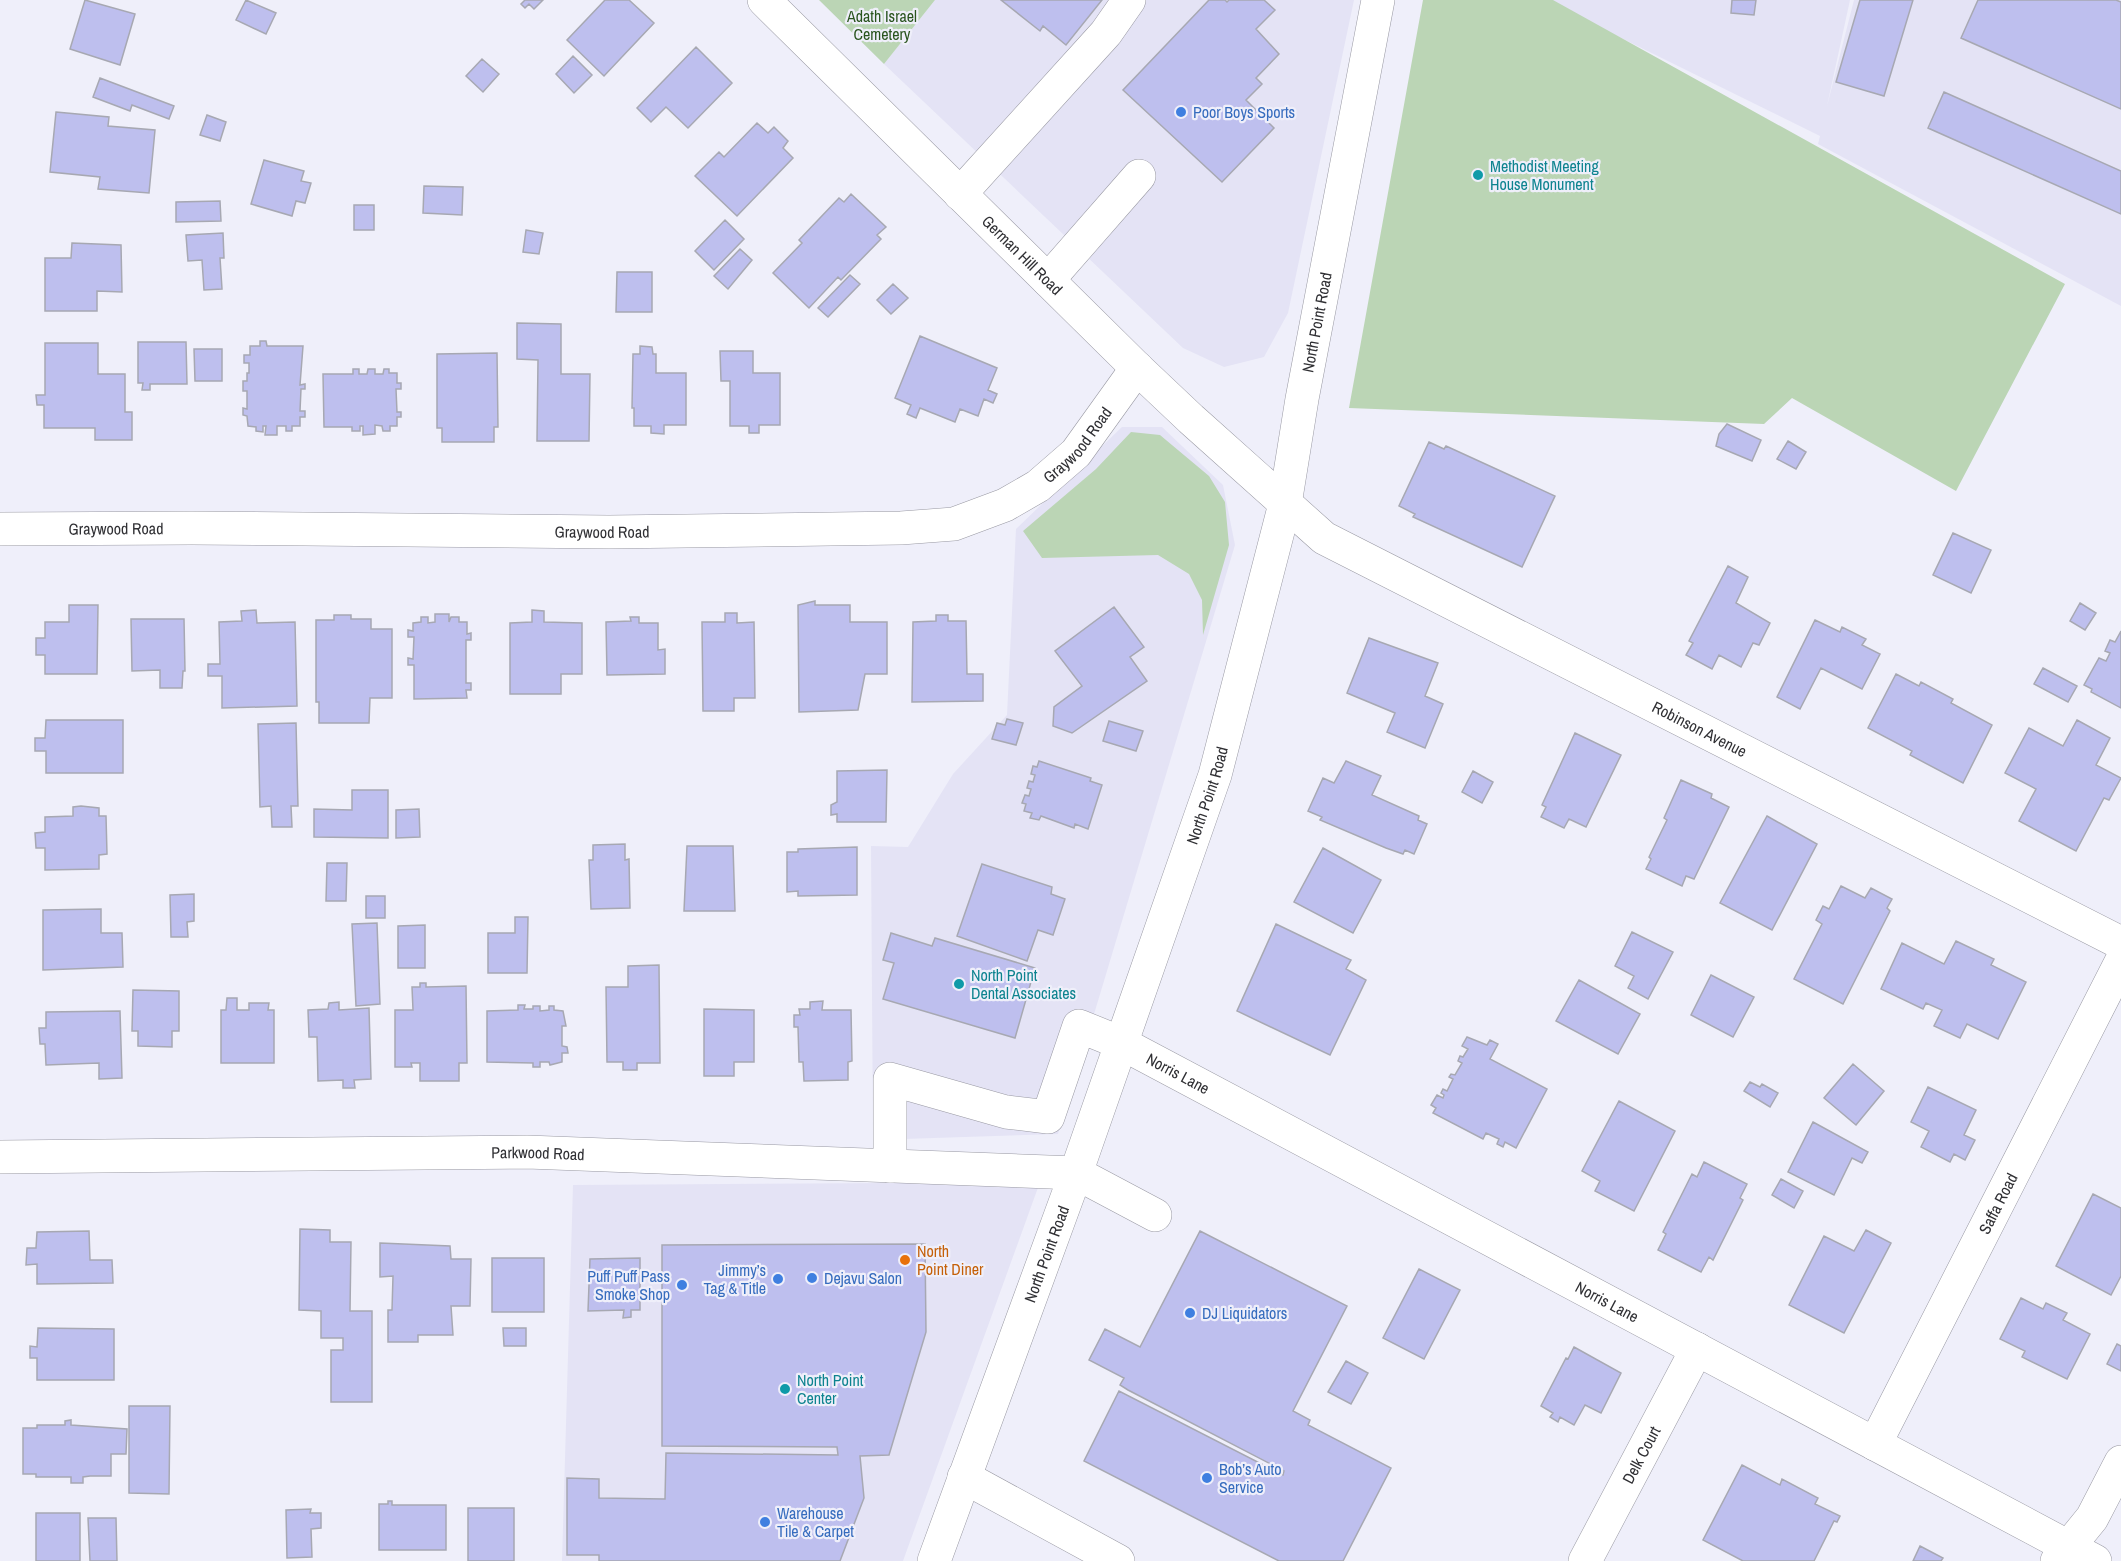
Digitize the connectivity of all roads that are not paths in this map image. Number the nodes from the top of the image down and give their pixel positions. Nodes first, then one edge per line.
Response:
1 (1129, 0) edge
2 (1378, 0) edge
3 (766, 1) edge
4 (1139, 176) dead end
5 (960, 194) junction
6 (1048, 280) junction
7 (1137, 368) junction
8 (1285, 504) junction
9 (0, 529) edge
10 (2121, 942) edge
11 (2121, 962) edge
12 (1121, 1043) junction
13 (0, 1157) edge
14 (890, 1166) junction
15 (1076, 1173) junction
16 (1155, 1215) dead end
17 (1697, 1349) junction
18 (1875, 1444) junction
19 (2121, 1462) edge
20 (964, 1477) junction
21 (2073, 1556) edge
22 (934, 1561) edge
23 (1118, 1561) edge
24 (1585, 1561) edge

1 - 5 street
2 - 8 street, North Point Road
3 - 5 street, German Hill Road
4 - 6 street
5 - 6 street, German Hill Road
6 - 7 street, German Hill Road
7 - 8 street, German Hill Road
7 - 9 street, Graywood Road
8 - 10 street, Robinson Avenue
8 - 12 street, North Point Road
11 - 18 street, Saffa Road
12 - 14 street, Norris Lane
12 - 15 street, North Point Road
12 - 17 street, Norris Lane
13 - 14 street, Parkwood Road
14 - 15 street, Parkwood Road
15 - 16 street
15 - 20 street, North Point Road
17 - 18 street, Norris Lane
17 - 24 street, Delk Court
18 - 21 street, Norris Lane
19 - 21 street
20 - 22 street, North Point Road
20 - 23 street

